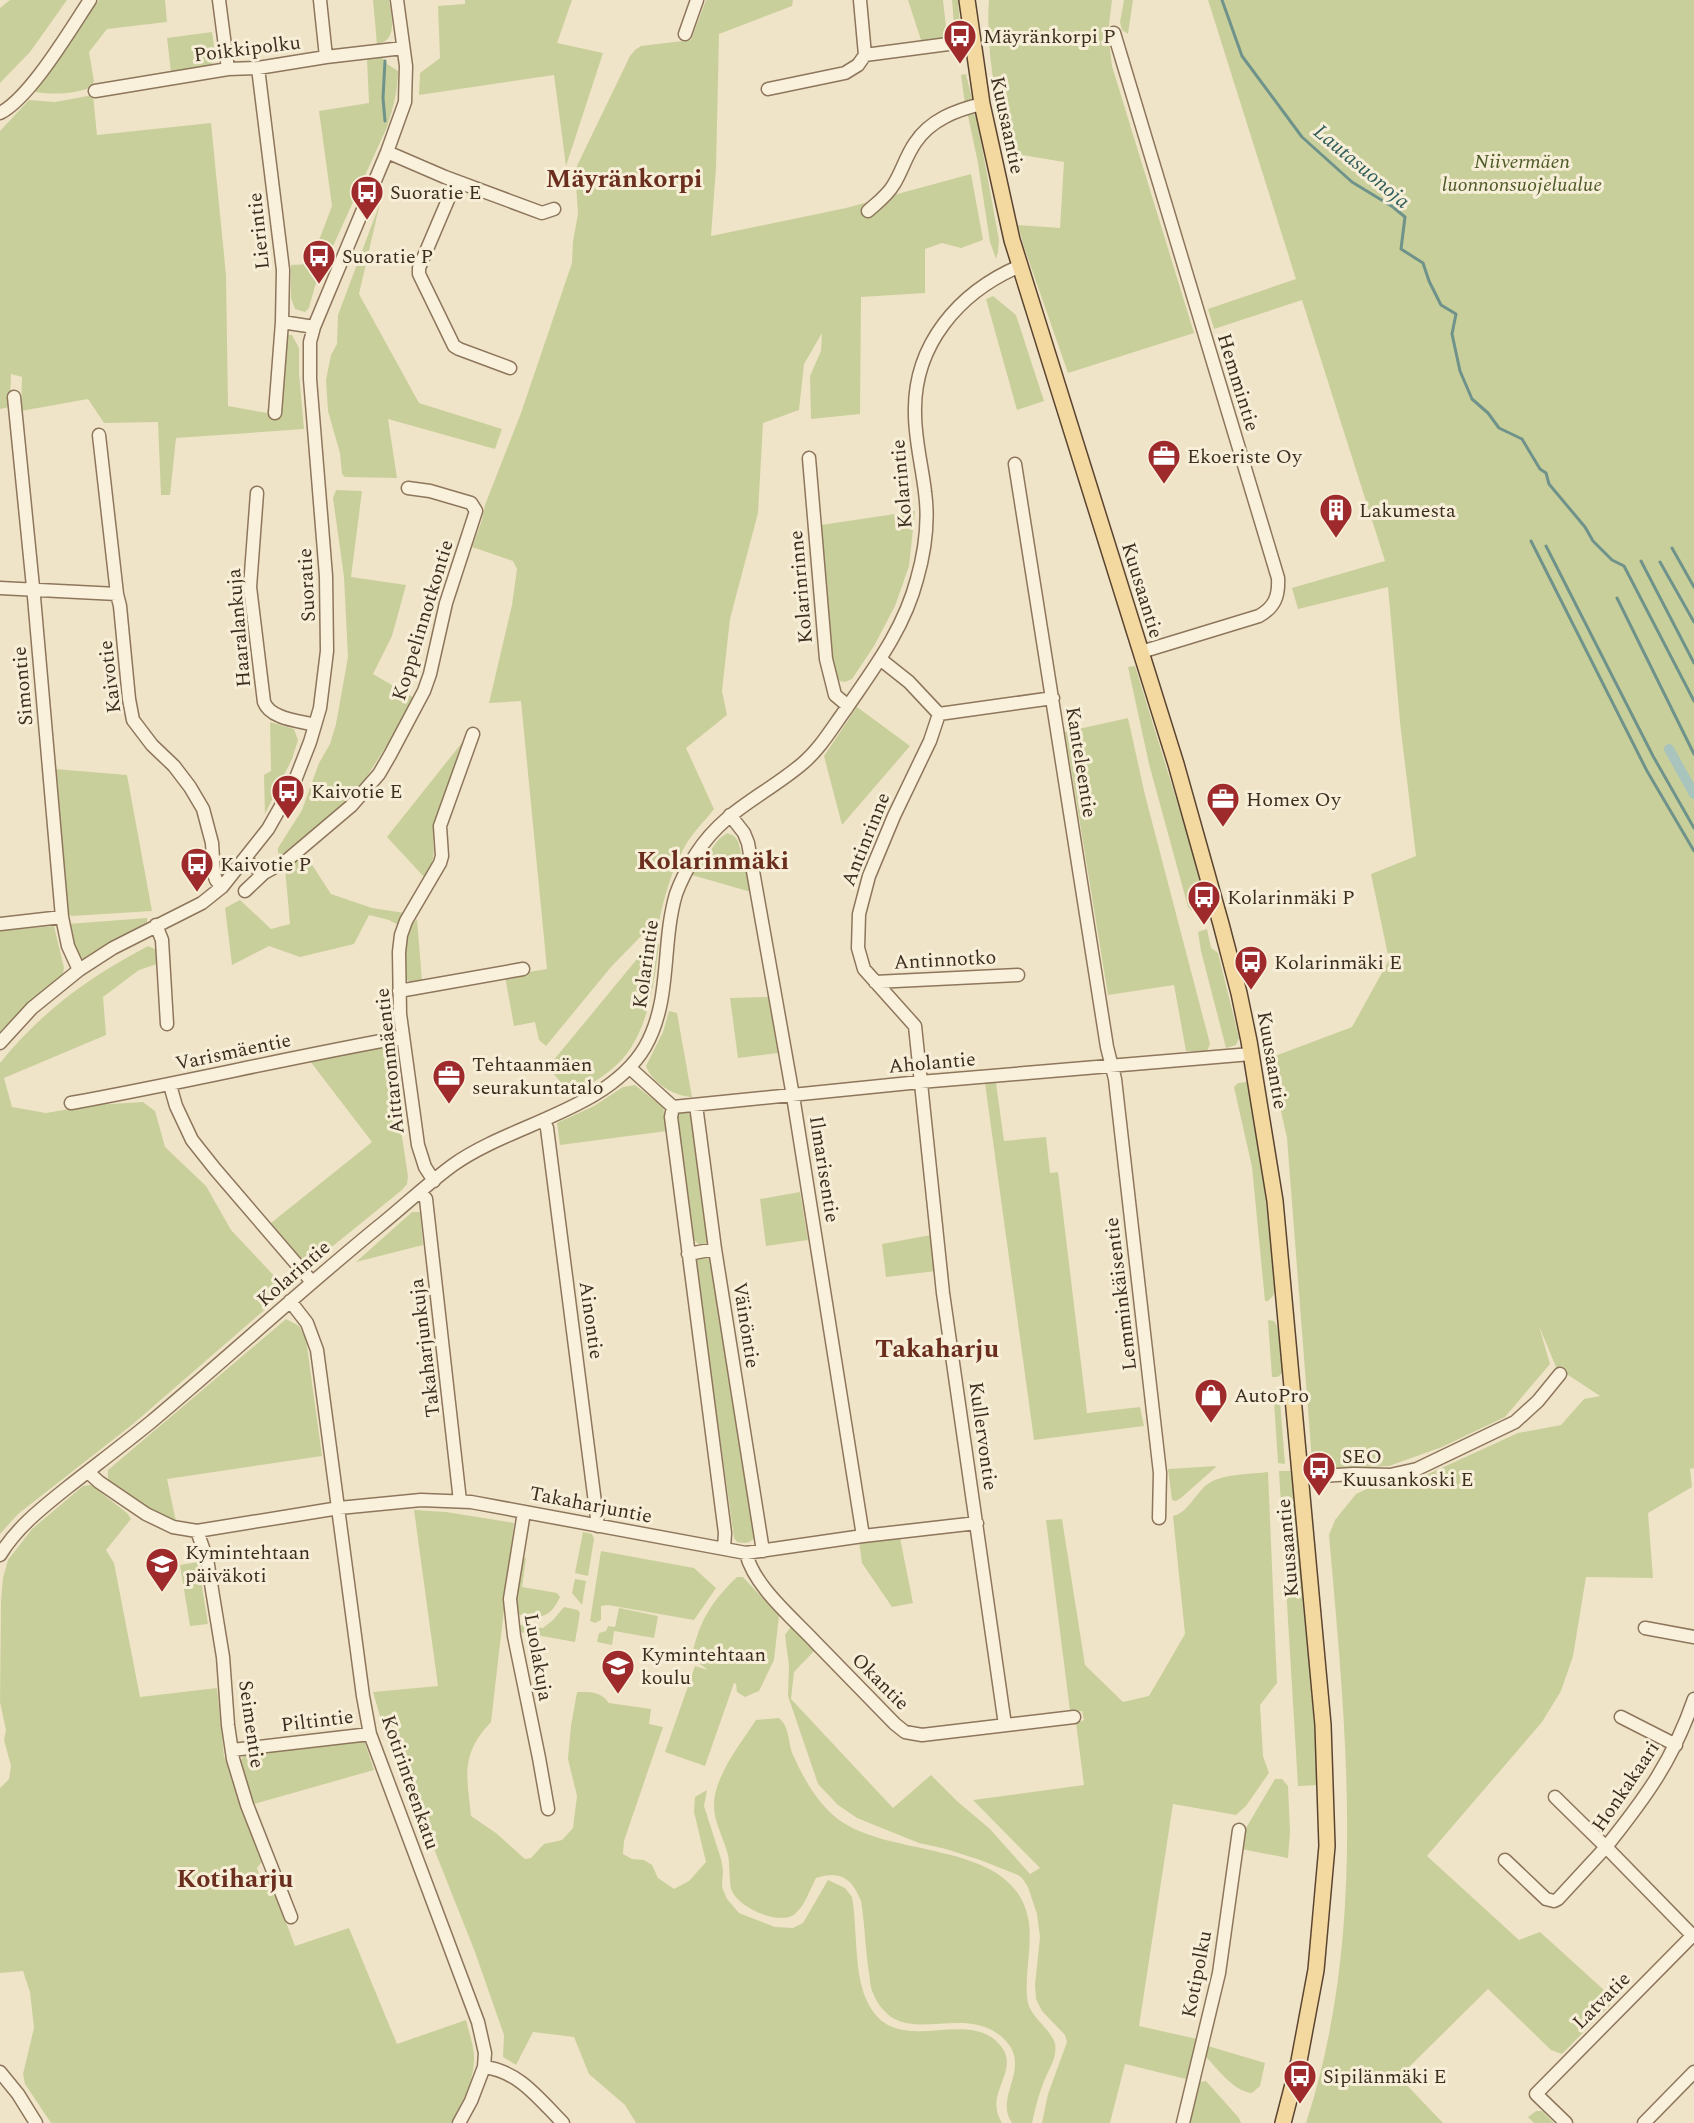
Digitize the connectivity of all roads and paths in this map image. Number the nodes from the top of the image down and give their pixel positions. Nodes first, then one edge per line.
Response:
1 (90, 0) edge
2 (219, 0) edge
3 (320, 0) edge
4 (397, 0) edge
5 (697, 0) edge
6 (860, 0) edge
7 (966, 0) edge
8 (1114, 33) dead end
9 (685, 34) dead end
10 (971, 41) junction
11 (404, 48) junction
12 (865, 55) junction
13 (326, 57) junction
14 (258, 68) junction
15 (228, 69) junction
16 (768, 89) dead end
17 (95, 91) dead end
18 (982, 104) junction
19 (0, 113) edge
20 (387, 153) junction
21 (456, 182) junction
22 (554, 209) dead end
23 (868, 211) dead end
24 (1020, 266) junction
25 (282, 322) junction
26 (314, 327) junction
27 (510, 368) dead end
28 (14, 397) dead end
29 (275, 413) dead end
30 (99, 435) dead end
31 (809, 458) dead end
32 (1015, 464) dead end
33 (408, 488) dead end
34 (257, 493) dead end
35 (0, 588) edge
36 (34, 590) junction
37 (117, 594) junction
38 (1140, 652) junction
39 (880, 659) junction
40 (1053, 698) junction
41 (848, 706) junction
42 (939, 714) junction
43 (315, 725) junction
44 (473, 734) dead end
45 (730, 815) junction
46 (244, 860) junction
47 (264, 873) junction
48 (222, 887) junction
49 (245, 891) dead end
50 (62, 917) junction
51 (0, 924) edge
52 (156, 925) junction
53 (524, 969) dead end
54 (79, 970) junction
55 (1018, 975) dead end
56 (875, 982) junction
57 (399, 991) junction
58 (167, 1024) dead end
59 (403, 1037) junction
60 (0, 1043) edge
61 (1251, 1054) junction
62 (1112, 1066) junction
63 (630, 1068) junction
64 (920, 1082) junction
65 (170, 1085) junction
66 (793, 1096) junction
67 (71, 1103) dead end
68 (696, 1105) junction
69 (673, 1107) junction
70 (543, 1120) junction
71 (434, 1181) junction
72 (420, 1192) junction
73 (715, 1249) junction
74 (688, 1254) junction
75 (312, 1282) junction
76 (290, 1301) junction
77 (1560, 1374) dead end
78 (88, 1472) junction
79 (1302, 1477) junction
80 (460, 1501) junction
81 (339, 1508) junction
82 (524, 1512) junction
83 (1159, 1518) dead end
84 (977, 1523) junction
85 (598, 1526) junction
86 (197, 1531) junction
87 (863, 1536) junction
88 (724, 1549) junction
89 (763, 1551) junction
90 (746, 1553) junction
91 (0, 1555) edge
92 (1645, 1628) dead end
93 (1694, 1638) edge
94 (1694, 1699) edge
95 (1074, 1717) dead end
96 (1621, 1717) dead end
97 (1005, 1725) junction
98 (370, 1734) junction
99 (1676, 1745) junction
100 (231, 1746) junction
101 (1555, 1797) dead end
102 (548, 1809) dead end
103 (1239, 1830) dead end
104 (1606, 1847) junction
105 (1505, 1860) dead end
106 (291, 1917) dead end
107 (1693, 1935) edge
108 (484, 2067) junction
109 (0, 2072) edge
110 (1694, 2072) edge
111 (36, 2123) edge
112 (459, 2123) edge
113 (563, 2123) edge
114 (1183, 2123) edge
115 (1283, 2123) edge
116 (1566, 2123) edge
117 (1644, 2123) edge

1 - 19 street
2 - 15 street
3 - 13 street
4 - 11 street, Suoratie
5 - 9 street
6 - 12 street
7 - 10 main road, Kuusaantie
8 - 38 street, Hemmintie
10 - 12 street
10 - 18 main road, Kuusaantie
11 - 13 street, Poikkipolku
11 - 20 street, Suoratie
12 - 16 street
13 - 14 street, Poikkipolku
14 - 15 street, Poikkipolku
14 - 25 street, Lierintie
15 - 17 street, Poikkipolku
18 - 23 street
18 - 24 main road, Kuusaantie
20 - 21 street
20 - 26 street, Suoratie
21 - 22 street
21 - 27 street
24 - 38 main road, Kuusaantie
24 - 39 street, Kolarintie
25 - 26 street
25 - 29 street, Lierintie
26 - 43 street, Suoratie
28 - 36 street, Simontie
30 - 37 street, Kaivotie
31 - 41 street, Kolarinrinne
32 - 40 street, Kanteleentie
33 - 47 street, Koppelinnotkontie
34 - 43 street, Haaralankuja
35 - 36 street
36 - 37 street
36 - 50 street, Simontie
37 - 48 street, Kaivotie
38 - 61 main road, Kuusaantie
39 - 41 street, Kolarintie
39 - 42 street
40 - 42 street
40 - 62 street, Kanteleentie
41 - 45 street, Kolarintie
42 - 56 street, Antinrinne
43 - 46 street, Suoratie
44 - 57 street, Aittaronmäentie
45 - 63 street, Kolarintie
45 - 66 street, Ilmarisentie
46 - 47 street
46 - 48 street, Suoratie
47 - 49 street
48 - 52 street, Suoratie
50 - 51 street
50 - 54 street, Simontie
52 - 54 street, Suoratie
52 - 58 street
53 - 57 street
54 - 60 street, Suoratie
55 - 56 street, Antinnotko
56 - 64 street, Antinrinne
57 - 59 street, Aittaronmäentie
59 - 65 street, Varismäentie
59 - 71 street, Aittaronmäentie
61 - 62 street, Aholantie
61 - 79 main road, Kuusaantie
62 - 64 street, Aholantie
62 - 83 street, Lemminkäisentie
63 - 69 street
63 - 70 street, Kolarintie
64 - 66 street, Aholantie
64 - 84 street, Kullervontie
65 - 67 street, Varismäentie
65 - 75 street
66 - 68 street, Aholantie
66 - 87 street, Ilmarisentie
68 - 69 street, Aholantie
68 - 73 street, Väinöntie
69 - 74 street
70 - 71 street, Kolarintie
70 - 85 street, Ainontie
71 - 72 street, Kolarintie
72 - 75 street, Kolarintie
72 - 80 street, Takaharjunkuja
73 - 74 street
73 - 89 street, Väinöntie
74 - 88 street
75 - 76 street, Kolarintie
76 - 78 street, Kolarintie
76 - 81 street, Kotirinteenkatu
77 - 79 street
78 - 86 street
78 - 91 street, Kolarintie
79 - 115 main road, Kuusaantie
80 - 81 street, Takaharjuntie
80 - 82 street, Takaharjuntie
81 - 86 street, Takaharjuntie
81 - 98 street, Kotirinteenkatu
82 - 85 street, Takaharjuntie
82 - 102 street, Luolakuja
84 - 87 street, Takaharjuntie
84 - 97 street, Kullervontie
85 - 88 street, Takaharjuntie
86 - 100 street, Seimentie
87 - 89 street, Takaharjuntie
88 - 90 street, Takaharjuntie
89 - 90 street, Takaharjuntie
90 - 97 street, Okantie
92 - 93 street
94 - 99 street, Honkakaari
95 - 97 street, Okantie
96 - 99 street
98 - 100 street, Piltintie
98 - 108 street, Kotirinteenkatu
99 - 104 street, Honkakaari
100 - 106 street, Seimentie
101 - 104 street
103 - 114 street, Kotipolku
104 - 105 street
104 - 107 street, Honkakaari
107 - 116 street, Latvatie
108 - 112 street
108 - 113 street
109 - 111 street
110 - 117 street

